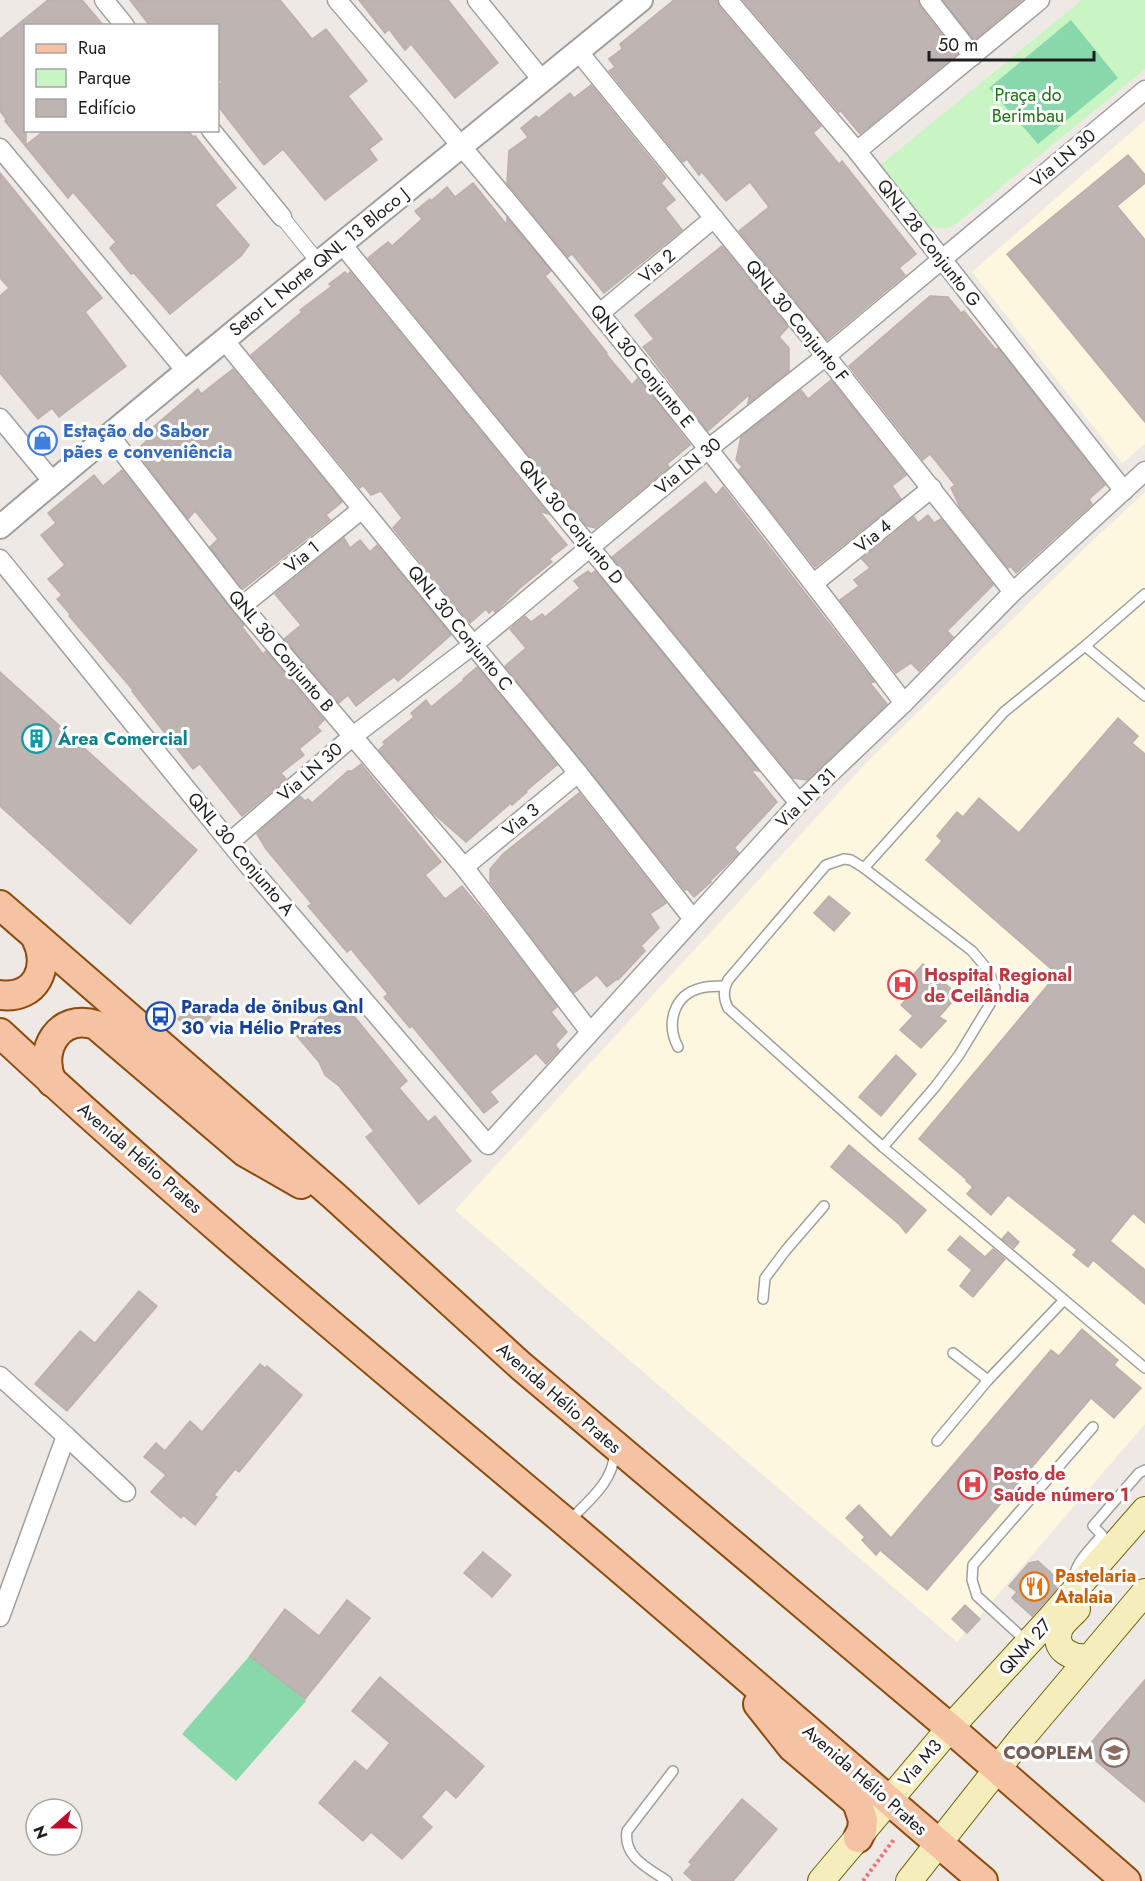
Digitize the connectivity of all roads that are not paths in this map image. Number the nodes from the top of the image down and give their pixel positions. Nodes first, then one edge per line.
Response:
1 (104, 0) edge
2 (337, 0) edge
3 (477, 0) edge
4 (641, 0) edge
5 (728, 0) edge
6 (929, 0) edge
7 (1040, 0) edge
8 (123, 24) edge
9 (578, 51) junction
10 (973, 56) junction
11 (542, 80) junction
12 (1145, 90) edge
13 (213, 132) edge
14 (464, 147) junction
15 (0, 148) edge
16 (857, 152) junction
17 (282, 217) joint
18 (714, 218) junction
19 (341, 243) junction
20 (942, 260) junction
21 (319, 263) junction
22 (600, 313) junction
23 (224, 340) junction
24 (826, 356) junction
25 (186, 371) junction
26 (0, 418) edge
27 (110, 436) junction
28 (708, 449) junction
29 (1145, 471) edge
30 (52, 482) junction
31 (932, 488) junction
32 (1124, 490) junction
33 (362, 508) junction
34 (0, 527) edge
35 (591, 546) junction
36 (0, 559) edge
37 (814, 583) junction
38 (1013, 592) junction
39 (1145, 594) edge
40 (242, 606) junction
41 (474, 644) junction
42 (1085, 646) junction
43 (1145, 696) edge
44 (904, 703) junction
45 (352, 736) junction
46 (578, 774) junction
47 (799, 803) junction
48 (230, 842) junction
49 (464, 867) junction
50 (864, 868) junction
51 (0, 905) edge
52 (693, 918) junction
53 (36, 938) junction
54 (725, 986) junction
55 (0, 995) edge
56 (590, 1032) junction
57 (0, 1034) edge
58 (678, 1047) dead end
59 (52, 1082) junction
60 (488, 1144) joint
61 (883, 1147) junction
62 (824, 1206) dead end
63 (352, 1214) junction
64 (763, 1299) dead end
65 (1064, 1300) junction
66 (953, 1353) dead end
67 (1145, 1368) edge
68 (0, 1376) edge
69 (988, 1380) junction
70 (1093, 1427) dead end
71 (66, 1436) junction
72 (937, 1441) dead end
73 (612, 1444) junction
74 (1145, 1470) edge
75 (126, 1492) dead end
76 (1145, 1510) edge
77 (567, 1523) junction
78 (1145, 1525) edge
79 (1076, 1589) junction
80 (1145, 1592) edge
81 (0, 1617) edge
82 (1028, 1642) junction
83 (720, 1654) junction
84 (1089, 1658) junction
85 (950, 1728) junction
86 (998, 1769) junction
87 (673, 1771) dead end
88 (899, 1809) junction
89 (858, 1838) junction
90 (938, 1843) junction
91 (667, 1881) edge
92 (821, 1881) edge
93 (909, 1881) edge
94 (983, 1881) edge
95 (1126, 1881) edge

1 - 8 street
2 - 14 street, QNL 30 Conjunto E
3 - 11 street
4 - 9 street, Setor L Norte QNL 13 Bloco J
5 - 16 street, QNL 28 Conjunto G
6 - 10 street
7 - 10 street
9 - 11 street, Setor L Norte QNL 13 Bloco J
9 - 18 street, QNL 30 Conjunto F
10 - 16 street
11 - 14 street, Setor L Norte QNL 13 Bloco J
12 - 20 street, Via LN 30
13 - 17 street
14 - 19 street, Setor L Norte QNL 13 Bloco J
14 - 22 street, QNL 30 Conjunto E
15 - 25 street
16 - 20 street, QNL 28 Conjunto G
17 - 21 street
18 - 22 street, Via 2
18 - 24 street, QNL 30 Conjunto F
19 - 21 street, Setor L Norte QNL 13 Bloco J
19 - 35 street, QNL 30 Conjunto D
20 - 24 street, Via LN 30
20 - 32 street, QNL 28 Conjunto G
21 - 23 street, Setor L Norte QNL 13 Bloco J
22 - 28 street, QNL 30 Conjunto E
23 - 25 street, Setor L Norte QNL 13 Bloco J
23 - 33 street, QNL 30 Conjunto C
24 - 28 street, Via LN 30
24 - 31 street, QNL 30 Conjunto F
25 - 27 street, Setor L Norte QNL 13 Bloco J
26 - 30 street
27 - 30 street, Setor L Norte QNL 13 Bloco J
27 - 40 street, QNL 30 Conjunto B
28 - 35 street, Via LN 30
28 - 37 street, QNL 30 Conjunto E
29 - 32 street, Via LN 31
30 - 34 street, Setor L Norte QNL 13 Bloco J
31 - 37 street, Via 4
31 - 38 street, QNL 30 Conjunto F
32 - 38 street, Via LN 31
33 - 40 street, Via 1
33 - 41 street, QNL 30 Conjunto C
35 - 41 street, Via LN 30
35 - 47 street, QNL 30 Conjunto D
36 - 48 street, QNL 30 Conjunto A
37 - 44 street, QNL 30 Conjunto E
38 - 44 street, Via LN 31
39 - 42 lane
40 - 45 street, QNL 30 Conjunto B
41 - 45 street, Via LN 30
41 - 46 street, QNL 30 Conjunto C
42 - 43 lane
42 - 50 lane
44 - 47 street, Via LN 31
45 - 48 street, Via LN 30
45 - 49 street, QNL 30 Conjunto B
46 - 49 street, Via 3
46 - 52 street, QNL 30 Conjunto C
47 - 52 street, Via LN 31
48 - 60 street, QNL 30 Conjunto A
49 - 56 street, QNL 30 Conjunto B
50 - 54 lane
50 - 61 lane
51 - 53 main road, Avenida Hélio Prates
52 - 56 street, Via LN 31
53 - 55 main road
53 - 63 main road, Avenida Hélio Prates
54 - 58 lane
54 - 61 lane
56 - 60 street, Via LN 31
57 - 59 main road, Avenida Hélio Prates
59 - 63 main road
59 - 77 main road, Avenida Hélio Prates
61 - 65 lane
62 - 64 lane
63 - 73 main road, Avenida Hélio Prates
65 - 67 lane
65 - 69 lane
66 - 69 lane
68 - 71 street
69 - 72 lane
70 - 82 lane
71 - 75 street
71 - 81 street
73 - 77 lane
73 - 85 main road, Avenida Hélio Prates
74 - 79 lane
76 - 79 main road, QNM 27
77 - 83 main road, Avenida Hélio Prates
78 - 84 main road
79 - 82 main road, QNM 27
80 - 84 main road
82 - 85 main road, QNM 27
83 - 88 main road, Avenida Hélio Prates
83 - 89 main road, Avenida Hélio Prates
84 - 86 main road
85 - 86 main road, Avenida Hélio Prates
85 - 88 main road, Via M3
86 - 90 main road
86 - 95 main road, Avenida Hélio Prates
87 - 91 lane
88 - 89 main road, Via M3
88 - 90 main road, Avenida Hélio Prates
89 - 92 main road, Via M3
90 - 93 main road
90 - 94 main road, Avenida Hélio Prates

